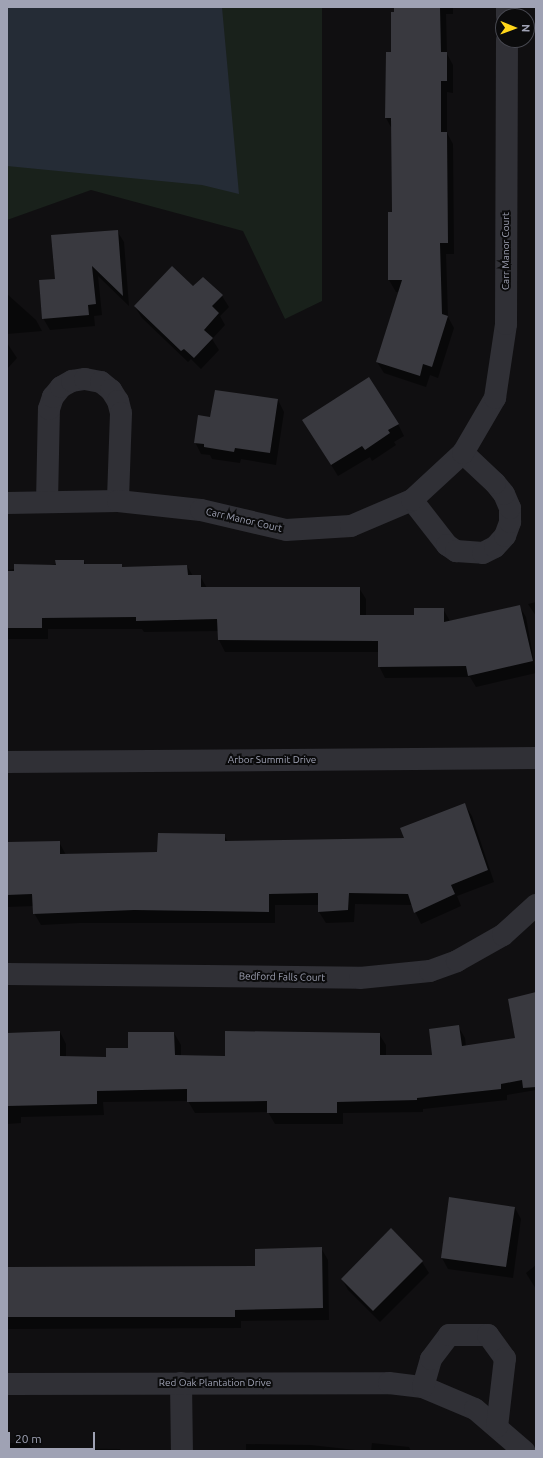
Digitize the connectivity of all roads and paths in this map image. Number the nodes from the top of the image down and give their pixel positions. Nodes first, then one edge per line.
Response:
1 (507, 48) edge
2 (463, 453) junction
3 (412, 500) junction
4 (118, 501) junction
5 (47, 502) junction
6 (7, 503) edge
7 (536, 758) edge
8 (7, 762) edge
9 (536, 905) edge
10 (7, 974) edge
11 (182, 1383) junction
12 (7, 1384) edge
13 (423, 1387) junction
14 (497, 1427) junction
15 (182, 1451) edge
16 (524, 1451) edge

1 - 2 street, Carr Manor Court
2 - 3 street, Carr Manor Court
2 - 3 street
3 - 4 street, Carr Manor Court
4 - 5 street, Carr Manor Court
4 - 5 street
5 - 6 street, Carr Manor Court
7 - 8 street, Arbor Summit Drive
9 - 10 street, Bedford Falls Court
11 - 12 street, Red Oak Plantation Drive
11 - 13 street, Red Oak Plantation Drive
11 - 15 street
13 - 14 street, Red Oak Plantation Drive
13 - 14 street
14 - 16 street, Red Oak Plantation Drive

